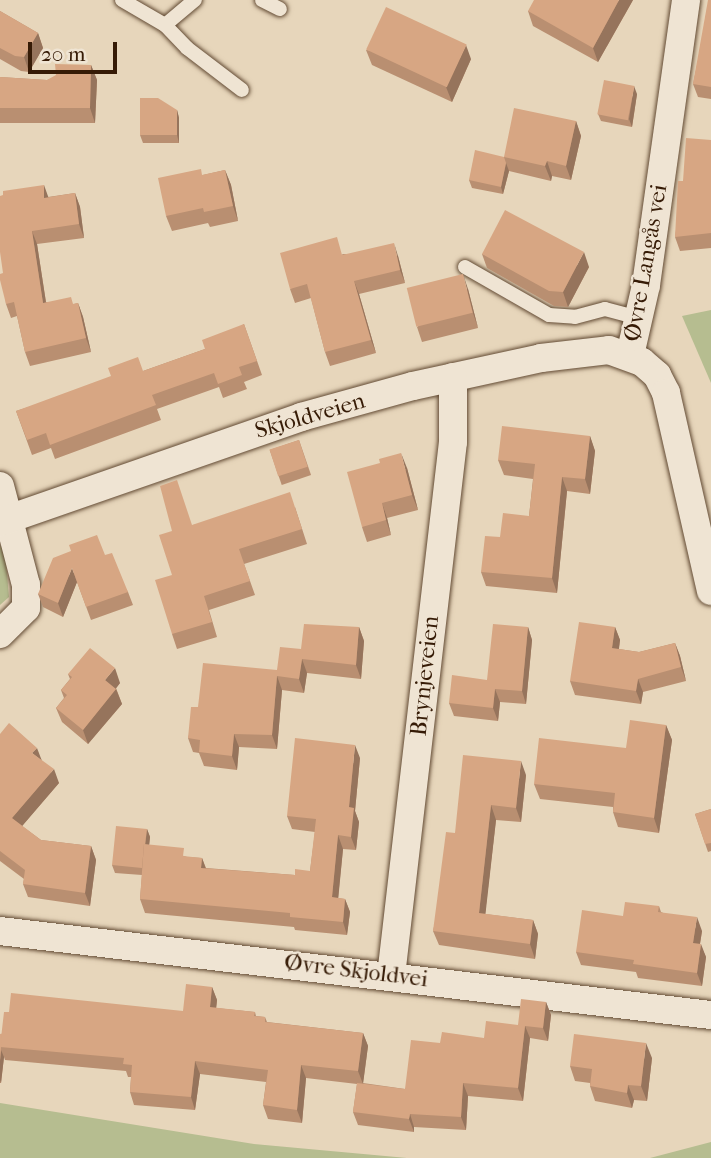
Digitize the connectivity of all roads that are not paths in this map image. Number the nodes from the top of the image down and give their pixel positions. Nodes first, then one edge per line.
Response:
1 (122, 0) edge
2 (195, 0) edge
3 (262, 0) edge
4 (686, 0) edge
5 (280, 9) dead end
6 (165, 25) junction
7 (242, 90) dead end
8 (465, 267) dead end
9 (638, 318) junction
10 (630, 355) junction
11 (453, 377) junction
12 (0, 486) edge
13 (4, 520) edge
14 (711, 591) edge
15 (0, 634) edge
16 (0, 931) edge
17 (391, 975) junction
18 (711, 1015) edge

1 - 6 lane
2 - 6 lane
3 - 5 lane
4 - 9 street, Øvre Langås vei
6 - 7 lane
8 - 9 lane
9 - 10 street, Øvre Langås vei
10 - 11 street, Skjoldveien
10 - 14 street, Øvre Langås vei
11 - 13 street, Skjoldveien
11 - 17 street, Brynjeveien
12 - 13 street
13 - 15 street
16 - 17 street, Øvre Skjoldvei
17 - 18 street, Øvre Skjoldvei

